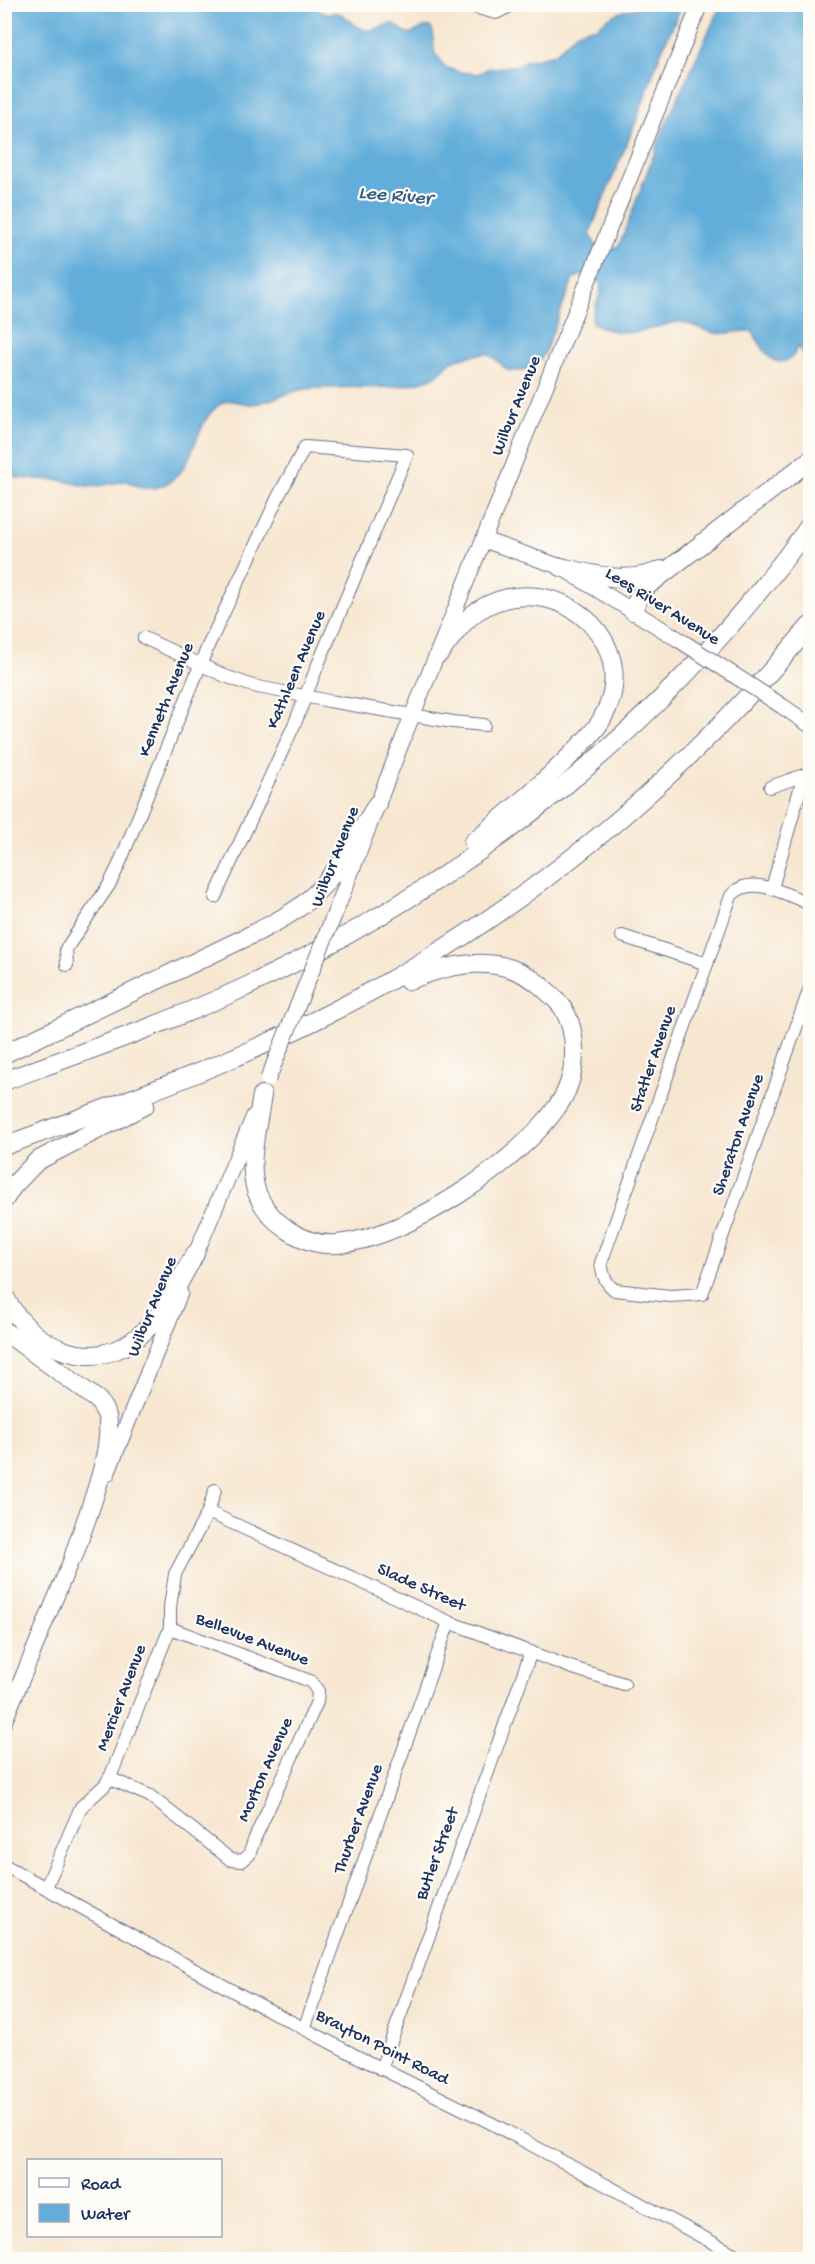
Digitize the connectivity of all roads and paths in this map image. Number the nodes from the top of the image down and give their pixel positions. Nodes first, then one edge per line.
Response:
1 (463, 4) edge
2 (514, 4) edge
3 (700, 4) edge
4 (407, 455) joint
5 (810, 460) edge
6 (810, 525) edge
7 (484, 540) junction
8 (680, 558) junction
9 (561, 567) junction
10 (633, 610) junction
11 (810, 626) edge
12 (144, 638) dead end
13 (439, 654) junction
14 (201, 664) junction
15 (305, 696) junction
16 (413, 714) junction
17 (810, 724) edge
18 (484, 725) dead end
19 (807, 776) edge
20 (770, 787) dead end
21 (377, 804) junction
22 (772, 888) junction
23 (215, 897) dead end
24 (810, 904) edge
25 (396, 906) junction
26 (622, 936) dead end
27 (707, 964) junction
28 (67, 966) dead end
29 (810, 988) edge
30 (326, 1016) junction
31 (4, 1054) edge
32 (230, 1060) junction
33 (4, 1081) edge
34 (265, 1087) junction
35 (4, 1146) edge
36 (4, 1200) edge
37 (195, 1254) junction
38 (702, 1294) joint
39 (4, 1295) edge
40 (4, 1331) edge
41 (215, 1490) dead end
42 (208, 1512) junction
43 (74, 1555) junction
44 (449, 1622) junction
45 (170, 1628) junction
46 (531, 1652) junction
47 (624, 1684) dead end
48 (318, 1690) joint
49 (4, 1722) edge
50 (109, 1778) junction
51 (4, 1865) edge
52 (45, 1887) junction
53 (304, 2029) junction
54 (381, 2069) junction
55 (745, 2259) edge

1 - 2 street
3 - 7 main road, Wilbur Avenue
4 - 14 street, Kenneth Avenue
4 - 15 street, Kathleen Avenue
5 - 8 highway
6 - 25 highway
7 - 9 main road, Lees River Avenue
7 - 13 main road, Wilbur Avenue
8 - 9 highway
8 - 10 highway
9 - 10 main road, Lees River Avenue
10 - 17 main road, Lees River Avenue, bridge
11 - 30 highway
12 - 14 street
13 - 16 main road, Wilbur Avenue
13 - 25 highway
14 - 15 street
14 - 28 street, Kenneth Avenue
15 - 16 street
15 - 23 street, Kathleen Avenue
16 - 18 street
16 - 21 main road, Wilbur Avenue
19 - 20 street
19 - 22 street
21 - 31 highway
21 - 34 main road, Wilbur Avenue, bridge
22 - 24 street
22 - 27 street, Statler Avenue
25 - 33 highway
26 - 27 street
27 - 38 street, Statler Avenue
29 - 38 street, Sheraton Avenue
30 - 32 highway
30 - 34 highway
32 - 35 highway
32 - 36 highway
34 - 37 main road, Wilbur Avenue
37 - 39 highway
37 - 43 main road, Wilbur Avenue
40 - 43 highway
41 - 42 street, Mercier Avenue
42 - 44 street, Slade Street
42 - 45 street, Mercier Avenue
43 - 49 main road, Wilbur Avenue
44 - 46 street, Slade Street
44 - 53 street, Thurber Avenue
45 - 48 street, Bellevue Avenue
45 - 50 street, Mercier Avenue
46 - 47 street, Slade Street
46 - 54 street, Butler Street
48 - 50 street, Morton Avenue
50 - 52 street, Mercier Avenue
51 - 52 street, Brayton Point Road
52 - 53 street, Brayton Point Road
53 - 54 street, Brayton Point Road
54 - 55 street, Brayton Point Road

